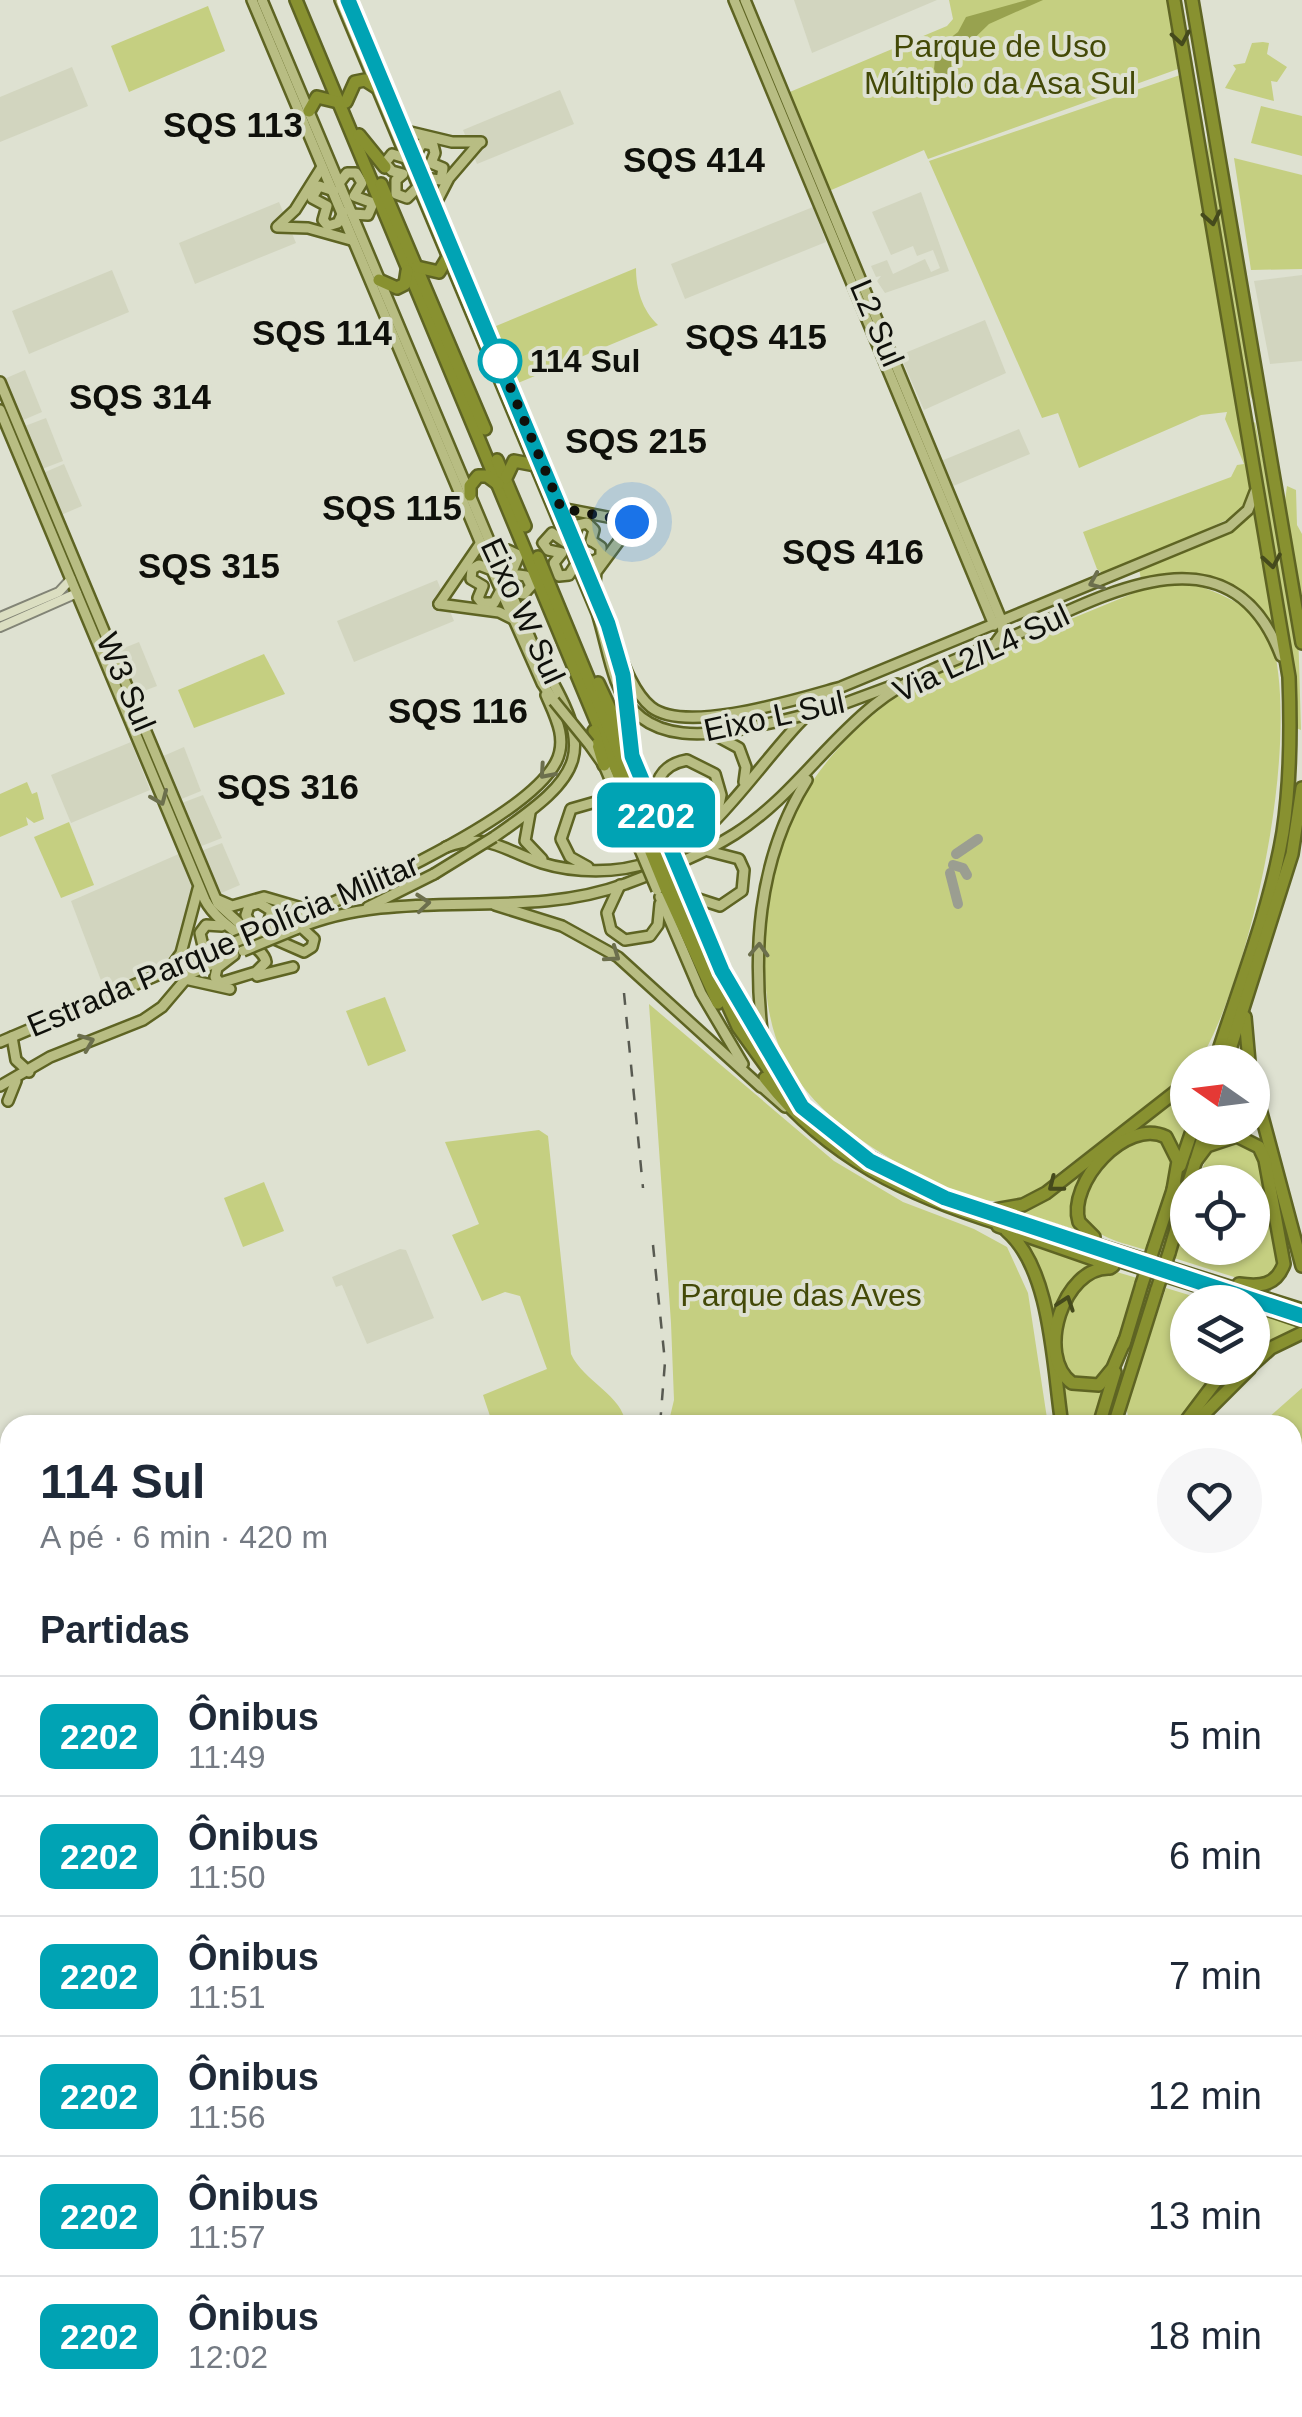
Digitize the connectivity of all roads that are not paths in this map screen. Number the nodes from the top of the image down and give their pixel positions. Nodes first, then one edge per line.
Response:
1 (252, 0) edge
2 (262, 0) edge
3 (296, 0) edge
4 (304, 0) edge
5 (340, 0) edge
6 (348, 0) edge
7 (734, 0) edge
8 (745, 0) edge
9 (1174, 0) edge
10 (1192, 0) edge
11 (376, 87) junction
12 (342, 102) junction
13 (309, 110) junction
14 (1212, 116) junction
15 (1196, 122) junction
16 (402, 130) junction
17 (1215, 134) junction
18 (356, 137) junction
19 (1200, 141) junction
20 (410, 158) junction
21 (322, 164) junction
22 (385, 166) junction
23 (810, 174) junction
24 (362, 179) junction
25 (420, 182) junction
26 (337, 187) junction
27 (396, 194) junction
28 (373, 203) junction
29 (435, 208) junction
30 (348, 213) junction
31 (398, 234) junction
32 (355, 243) junction
33 (448, 257) junction
34 (412, 266) junction
35 (379, 280) junction
36 (0, 382) edge
37 (1244, 396) junction
38 (1261, 396) junction
39 (0, 410) edge
40 (1265, 420) junction
41 (1248, 422) junction
42 (23, 451) junction
43 (535, 465) junction
44 (1258, 479) junction
45 (502, 484) junction
46 (470, 495) junction
47 (561, 508) junction
48 (570, 541) junction
49 (481, 542) junction
50 (578, 560) junction
51 (494, 566) junction
52 (1132, 566) junction
53 (82, 575) junction
54 (71, 579) junction
55 (1136, 582) junction
56 (506, 591) junction
57 (596, 592) junction
58 (67, 598) joint
59 (79, 598) junction
60 (44, 603) junction
61 (1030, 611) junction
62 (0, 616) edge
63 (513, 620) junction
64 (998, 623) junction
65 (608, 624) junction
66 (1035, 626) junction
67 (0, 627) edge
68 (959, 639) junction
69 (1302, 643) edge
70 (995, 644) junction
71 (573, 652) junction
72 (108, 654) junction
73 (965, 655) junction
74 (1289, 677) junction
75 (909, 679) junction
76 (542, 683) junction
77 (841, 686) junction
78 (1296, 732) edge
79 (698, 734) junction
80 (157, 756) junction
81 (632, 756) junction
82 (822, 757) junction
83 (145, 762) junction
84 (604, 764) junction
85 (742, 785) junction
86 (1302, 788) edge
87 (539, 804) junction
88 (654, 809) junction
89 (626, 818) junction
90 (716, 819) junction
91 (186, 828) junction
92 (175, 831) junction
93 (651, 840) junction
94 (446, 847) junction
95 (706, 850) junction
96 (557, 867) junction
97 (594, 869) junction
98 (198, 881) junction
99 (620, 886) junction
100 (668, 889) junction
101 (689, 896) junction
102 (216, 898) junction
103 (505, 905) junction
104 (361, 910) junction
105 (315, 912) junction
106 (224, 927) junction
107 (299, 928) junction
108 (260, 930) junction
109 (224, 946) junction
110 (238, 953) junction
111 (293, 967) dead end
112 (162, 973) junction
113 (184, 979) junction
114 (1247, 996) junction
115 (1230, 1018) junction
116 (4, 1040) edge
117 (1214, 1045) edge
118 (1221, 1045) edge
119 (1231, 1045) edge
120 (1248, 1045) edge
121 (764, 1048) junction
122 (29, 1072) junction
123 (17, 1079) junction
124 (0, 1085) edge
125 (761, 1087) junction
126 (1170, 1096) edge
127 (8, 1101) dead end
128 (802, 1107) junction
129 (804, 1123) junction
130 (1200, 1145) edge
131 (1270, 1145) edge
132 (1195, 1162) junction
133 (1177, 1165) edge
134 (1194, 1165) edge
135 (1170, 1196) edge
136 (988, 1216) junction
137 (1008, 1224) junction
138 (1094, 1237) junction
139 (1170, 1249) edge
140 (1302, 1266) edge
141 (1119, 1268) junction
142 (1239, 1284) junction
143 (1170, 1285) edge
144 (1196, 1285) edge
145 (1302, 1308) edge
146 (1270, 1313) edge
147 (1270, 1318) edge
148 (1302, 1328) edge
149 (1125, 1340) junction
150 (1270, 1349) edge
151 (1213, 1385) edge
152 (1232, 1385) edge
153 (1122, 1401) junction
154 (1060, 1415) edge
155 (1102, 1415) edge
156 (1117, 1415) edge
157 (1124, 1415) edge
158 (1191, 1415) edge
159 (1203, 1415) edge

1 - 21 main road, Eixo W Sul
2 - 13 main road, Eixo W Sul
3 - 12 highway
4 - 12 highway
5 - 11 main road, Eixo L Sul
6 - 16 main road, Eixo L Sul
7 - 23 main road, L2 Sul
8 - 23 main road, L2 Sul
9 -> 15 highway
10 - 14 highway
11 - 12 highway
11 - 20 main road, Eixo L Sul
12 - 13 highway
12 - 18 highway
13 - 26 main road, Eixo W Sul
14 - 15 highway
14 - 17 highway
15 - 19 highway
16 - 20 main road, Eixo L Sul
16 - 29 main road
17 - 19 highway
17 - 38 highway
18 - 22 highway
18 - 24 highway
18 - 31 highway
19 -> 37 highway
20 - 22 main road
20 - 25 main road, Eixo L Sul
20 - 25 main road
21 - 26 main road, Eixo W Sul
21 - 32 main road
22 - 27 main road
23 - 64 main road, L2 Sul
24 - 26 main road
24 - 28 main road
25 - 27 main road
25 - 29 main road, Eixo L Sul
25 - 33 main road, Eixo L Sul
26 - 30 main road, Eixo W Sul
26 - 30 main road
27 - 31 highway
28 - 30 main road
28 - 31 highway
29 - 47 main road, Eixo L Sul
30 - 32 main road, Eixo W Sul
30 - 35 main road, Eixo W Sul
31 - 34 highway
32 - 49 main road, Eixo W Sul
33 - 34 highway
33 - 43 main road, Eixo L Sul
34 - 35 highway
34 - 45 highway
35 - 46 main road, Eixo W Sul
36 - 42 main road, W3 Sul
37 - 38 highway
37 - 41 highway
38 - 40 highway
39 - 42 main road, W3 Sul
40 - 41 highway
40 - 69 highway
41 - 44 highway
42 - 53 main road, W3 Sul
42 - 54 main road, W3 Sul
43 - 45 highway
43 - 48 main road, Eixo L Sul
44 - 52 main road, Via L2/L4 Sul
44 -> 74 highway
45 - 46 highway
45 - 71 highway
46 - 51 main road, Eixo W Sul
47 - 48 main road, Eixo L Sul
47 - 57 main road
48 - 50 main road, Eixo L Sul
48 - 50 main road
48 - 50 main road
49 - 51 main road, Eixo W Sul
49 - 63 main road
50 - 57 main road, Eixo L Sul
50 - 79 main road, Eixo L Sul
51 - 56 main road, Eixo W Sul
51 - 56 main road
51 - 56 main road
52 - 55 main road
52 -> 61 main road, Via L2/L4 Sul
53 - 59 main road
53 - 72 main road, W3 Sul
54 - 59 main road, W3 Sul
54 - 60 main road
55 - 66 main road, Via L2/L4 Sul
55 - 74 main road, Via L2/L4 Sul
56 - 63 main road, Eixo W Sul
56 - 87 main road, Eixo W Sul
57 - 65 main road, Eixo L Sul
58 - 59 main road
58 - 60 main road
59 - 72 main road, W3 Sul
60 - 62 main road
60 - 67 main road
61 - 64 main road, Via L2/L4 Sul
61 - 66 main road
63 - 76 main road, Eixo W Sul
64 - 68 main road, Via L2/L4 Sul
64 - 70 main road
65 - 77 main road, Via L2/L4 Sul
65 - 81 main road, Eixo L Sul, bridge
66 - 70 main road, Via L2/L4 Sul
68 - 73 main road
68 - 77 main road, Via L2/L4 Sul
70 - 73 main road, Via L2/L4 Sul
71 - 81 highway
71 - 84 highway
71 - 93 highway
72 - 80 main road, W3 Sul
72 - 83 main road, W3 Sul
73 - 75 main road, Via L2/L4 Sul
74 - 78 highway
75 - 79 main road, Eixo L Sul, bridge
75 - 82 main road, Via L2/L4 Sul
76 - 84 main road, Eixo W Sul, bridge
76 -> 94 main road
77 - 85 main road
78 - 115 highway
79 - 85 main road
80 - 83 main road
80 - 91 main road, W3 Sul
81 - 88 main road, Eixo L Sul
82 - 95 main road, Via L2/L4 Sul
121 -> 82 main road
83 -> 92 main road, W3 Sul
84 - 89 main road, Eixo W Sul
85 - 90 main road
86 - 114 highway
87 - 96 main road
87 - 104 main road, Eixo W Sul, bridge
88 - 90 main road
88 - 93 main road
89 - 93 main road, Eixo W Sul
89 - 97 main road
90 - 97 main road
91 - 92 main road
91 - 102 main road, W3 Sul
92 - 98 main road, W3 Sul
93 - 100 highway, bridge
94 - 96 main road
94 - 105 main road, Estrada Parque Polícia Militar
95 - 99 main road, Via L2/L4 Sul
95 - 101 main road
96 - 97 main road
98 - 106 main road, W3 Sul
98 - 112 main road
99 - 100 main road
99 - 103 main road, Estrada Parque Polícia Militar
100 - 101 main road
100 - 125 main road
100 - 128 highway
100 - 129 highway
101 - 121 main road
102 - 105 main road
102 - 108 main road, W3 Sul
104 -> 103 main road, Estrada Parque Polícia Militar
103 -> 125 main road
104 - 107 main road, Estrada Parque Polícia Militar
105 - 108 main road, Estrada Parque Polícia Militar
106 - 109 main road
106 - 110 main road
107 - 108 main road, W3 Sul
107 - 110 main road, Estrada Parque Polícia Militar, bridge
108 - 109 main road, Estrada Parque Polícia Militar, bridge
109 - 112 main road, Estrada Parque Polícia Militar
110 - 113 main road, Estrada Parque Polícia Militar
111 - 113 main road
112 - 116 main road, Estrada Parque Polícia Militar
122 -> 113 main road, Estrada Parque Polícia Militar
114 - 119 highway
114 - 120 highway
115 - 117 highway
115 - 118 highway
116 - 122 main road
121 - 128 main road
122 - 123 main road, Estrada Parque Polícia Militar
123 - 124 main road, Estrada Parque Polícia Militar
123 - 127 main road
125 - 129 main road
126 -> 136 highway
128 - 136 highway
129 - 136 highway
130 - 132 highway
131 - 140 highway
132 - 134 highway
132 - 142 highway
133 - 138 highway
135 - 149 highway, bridge
136 - 137 highway
136 - 144 highway
137 - 138 highway
137 - 141 highway
137 - 145 highway
137 - 154 highway
138 - 142 highway
139 - 153 highway, bridge
141 - 143 highway
149 -> 141 highway
142 - 145 highway
146 - 148 highway
147 - 148 highway
148 - 150 highway
149 - 155 highway
151 - 158 highway
152 - 159 highway
153 - 156 highway
153 - 157 highway

